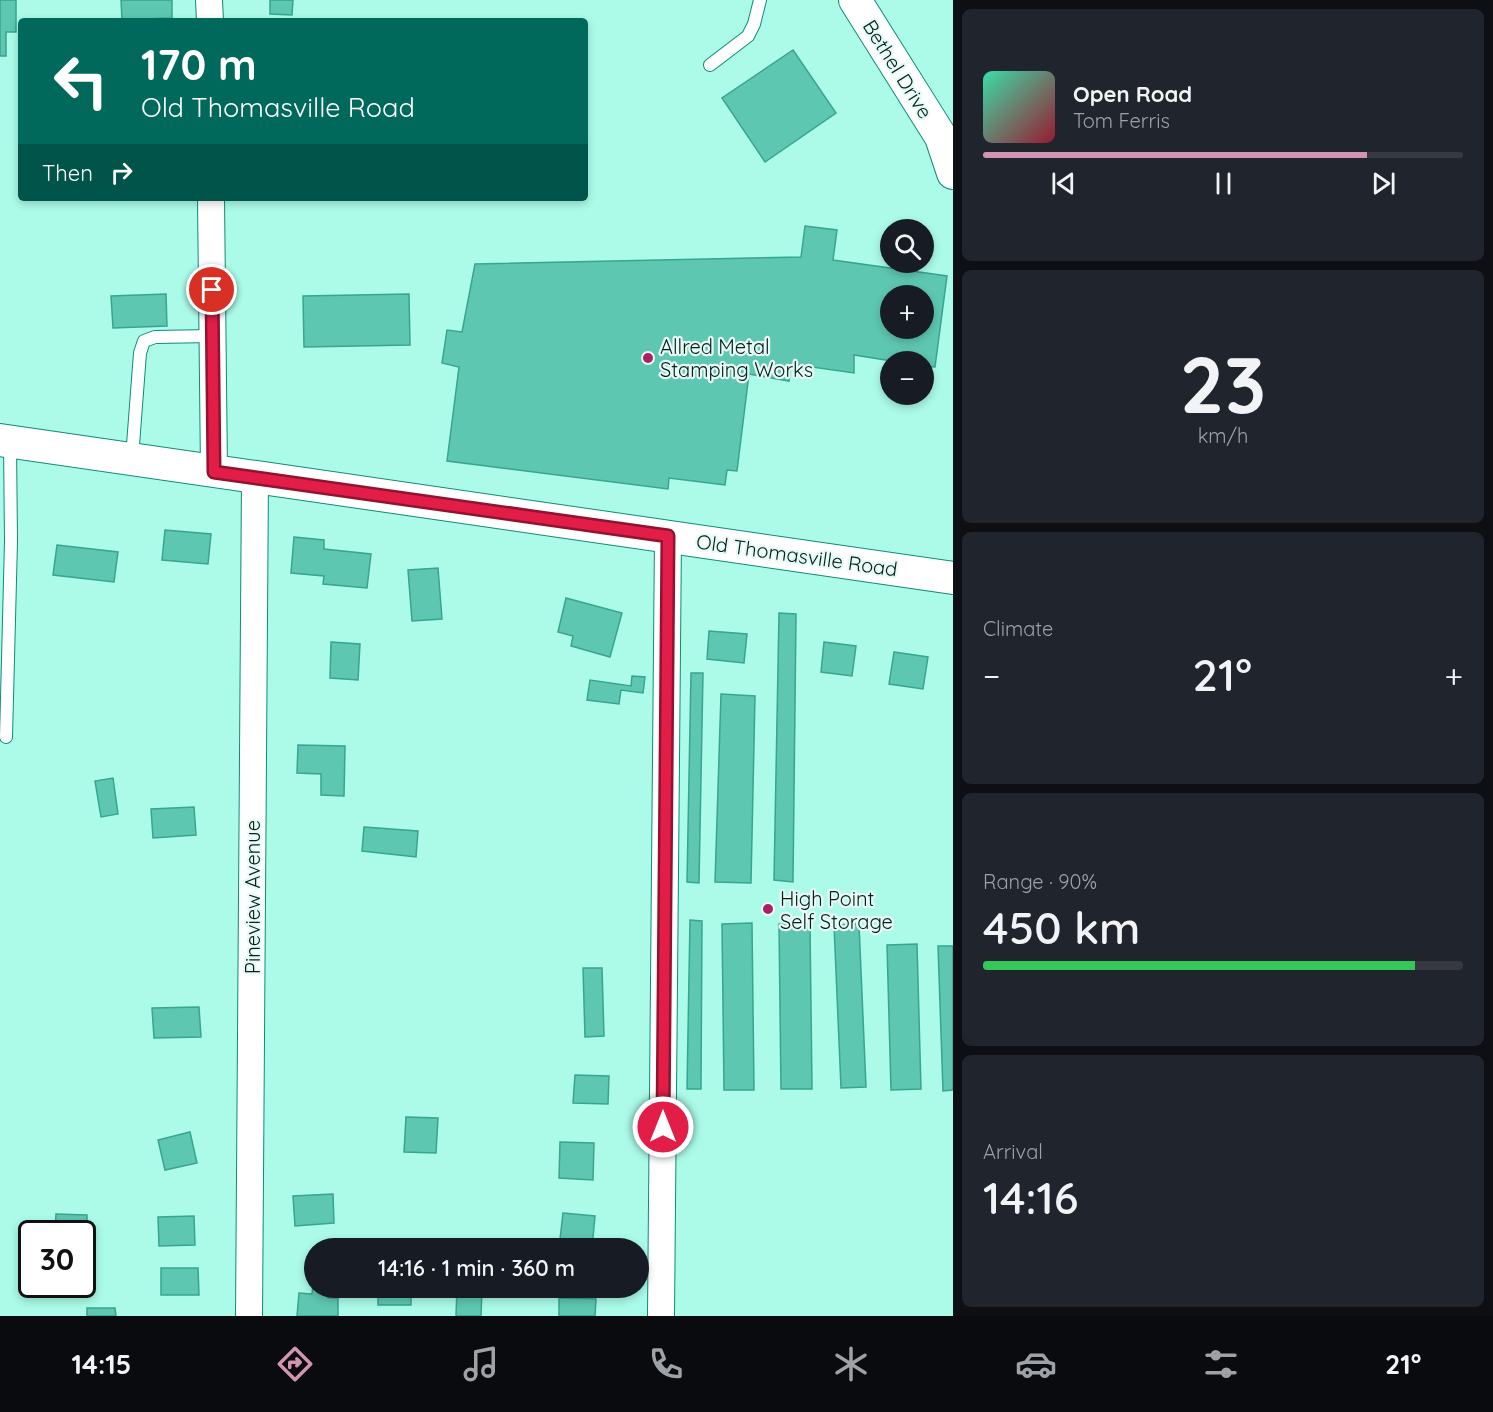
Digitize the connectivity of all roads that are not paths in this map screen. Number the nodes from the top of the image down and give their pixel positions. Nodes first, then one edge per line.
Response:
1 (209, 0) edge
2 (760, 0) edge
3 (855, 0) edge
4 (210, 18) edge
5 (710, 65) dead end
6 (953, 173) edge
7 (211, 201) edge
8 (212, 336) junction
9 (5, 441) edge
10 (132, 460) junction
11 (214, 472) junction
12 (255, 478) junction
13 (668, 536) junction
14 (953, 578) edge
15 (6, 736) dead end
16 (249, 1316) edge
17 (661, 1316) edge

1 - 4 street
2 - 5 lane
3 - 6 street, Bethel Drive
7 - 8 street
8 - 10 lane
8 - 11 street
9 - 10 street, Old Thomasville Road
9 - 15 lane
10 - 11 street, Old Thomasville Road
11 - 12 street, Old Thomasville Road
12 - 13 street, Old Thomasville Road
12 - 16 street, Pineview Avenue
13 - 14 street, Old Thomasville Road
13 - 17 street

